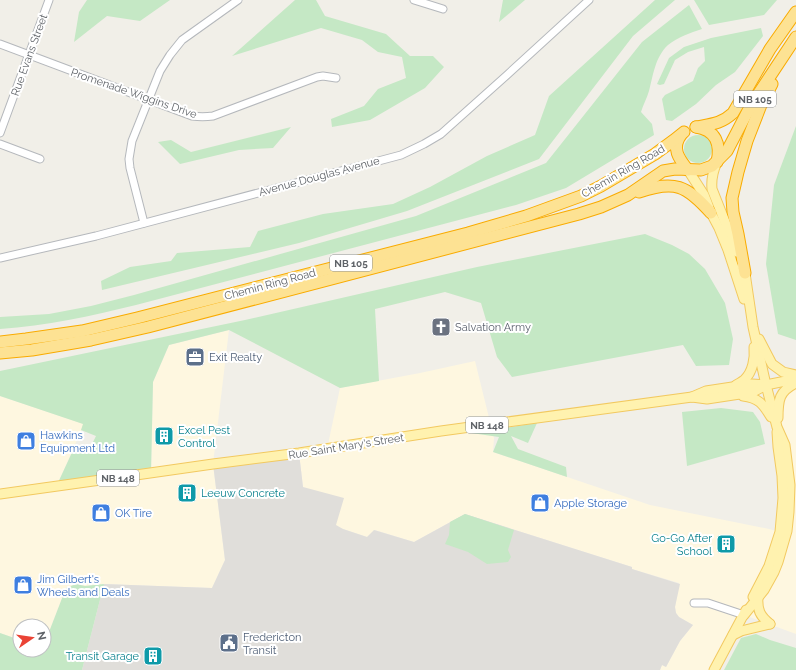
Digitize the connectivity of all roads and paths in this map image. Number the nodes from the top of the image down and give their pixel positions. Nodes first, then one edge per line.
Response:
1 (49, 0) edge
2 (238, 0) edge
3 (414, 0) edge
4 (589, 0) edge
5 (443, 9) dead end
6 (796, 12) edge
7 (796, 37) edge
8 (796, 41) edge
9 (0, 44) edge
10 (29, 55) junction
11 (336, 78) dead end
12 (148, 100) junction
13 (696, 127) junction
14 (684, 132) junction
15 (0, 133) edge
16 (0, 144) edge
17 (40, 159) dead end
18 (717, 162) junction
19 (688, 170) junction
20 (628, 195) junction
21 (711, 213) junction
22 (144, 223) junction
23 (0, 258) edge
24 (745, 273) junction
25 (753, 328) junction
26 (0, 342) edge
27 (0, 353) edge
28 (796, 374) edge
29 (796, 379) edge
30 (796, 383) edge
31 (766, 385) junction
32 (734, 391) junction
33 (777, 427) junction
34 (790, 485) junction
35 (0, 494) edge
36 (796, 494) edge
37 (796, 505) edge
38 (789, 512) junction
39 (758, 597) junction
40 (694, 603) dead end
41 (744, 615) junction
42 (733, 635) junction
43 (714, 670) edge

1 - 10 street, Rue Evans Street
2 - 12 street
3 - 5 street
4 - 22 street, Avenue Douglas Avenue
6 - 13 highway, NB 105
7 - 18 highway, NB 105
8 - 24 highway
9 - 10 street, Promenade Wiggins Drive
10 - 12 street, Promenade Wiggins Drive
10 - 15 street, Rue Evans Street
11 - 12 street, Promenade Wiggins Drive
12 - 22 street
13 - 14 highway
13 - 18 highway
14 - 19 highway
14 - 26 highway, Chemin Ring Road / NB 105
16 - 17 street
18 - 19 highway
18 - 24 main road
19 - 20 highway, Chemin Ring Road / NB 105
19 - 21 main road
20 - 21 highway
20 - 27 highway, Chemin Ring Road / NB 105
21 - 25 main road
22 - 23 street, Avenue Douglas Avenue
24 - 25 main road
25 - 28 main road
25 - 31 main road
25 - 32 main road
29 - 31 main road, Rue Saint Mary's Street / NB 148
30 - 33 main road
31 - 32 main road, Rue Saint Mary's Street / NB 148
31 - 33 main road
32 - 33 main road
32 - 35 main road, Rue Saint Mary's Street / NB 148
33 - 34 main road
33 - 41 main road
34 - 36 main road
34 - 38 main road
37 - 38 main road
38 - 39 main road
39 - 41 main road
39 - 42 main road
40 - 41 street
41 - 42 main road
42 - 43 main road

